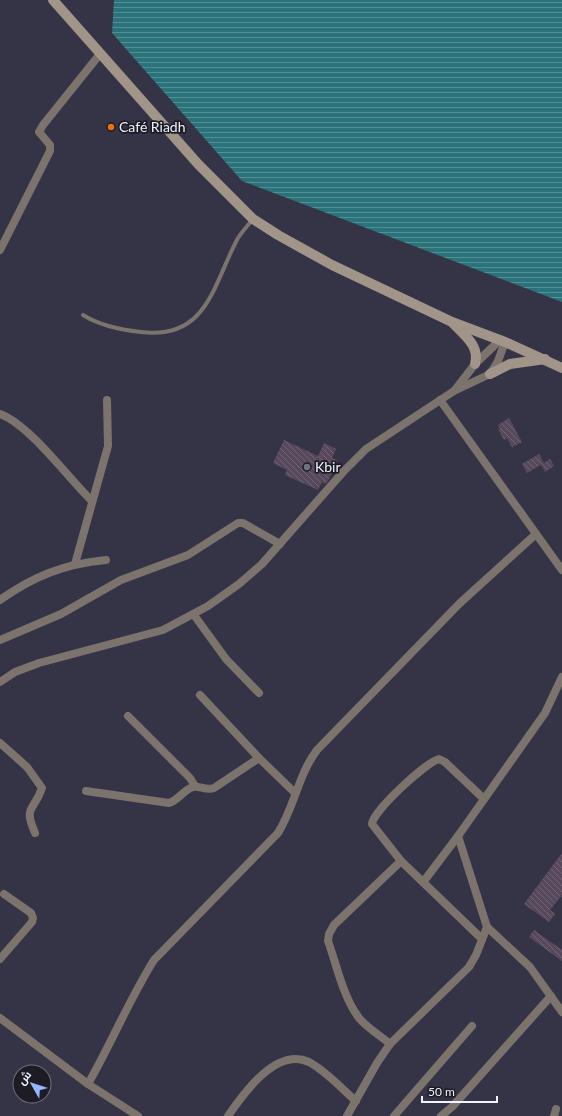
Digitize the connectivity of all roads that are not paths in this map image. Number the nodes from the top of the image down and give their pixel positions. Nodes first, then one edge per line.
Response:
1 (53, 0) edge
2 (100, 54) junction
3 (253, 219) junction
4 (0, 250) edge
5 (83, 315) dead end
6 (452, 322) junction
7 (502, 341) junction
8 (545, 359) junction
9 (475, 364) junction
10 (562, 368) edge
11 (490, 374) junction
12 (454, 391) junction
13 (108, 400) dead end
14 (440, 400) junction
15 (0, 414) edge
16 (92, 502) junction
17 (536, 534) junction
18 (280, 544) junction
19 (106, 560) dead end
20 (74, 564) junction
21 (562, 570) edge
22 (0, 600) edge
23 (194, 615) junction
24 (0, 640) edge
25 (562, 677) edge
26 (0, 682) edge
27 (259, 693) dead end
28 (200, 695) dead end
29 (128, 716) dead end
30 (0, 743) edge
31 (259, 758) junction
32 (195, 786) junction
33 (86, 791) dead end
34 (295, 793) junction
35 (484, 799) junction
36 (35, 832) dead end
37 (458, 836) junction
38 (401, 860) junction
39 (424, 881) junction
40 (4, 894) dead end
41 (487, 927) junction
42 (482, 939) junction
43 (0, 959) edge
44 (551, 996) junction
45 (562, 1012) edge
46 (0, 1018) edge
47 (472, 1026) dead end
48 (390, 1044) junction
49 (88, 1084) junction
50 (356, 1101) junction
51 (138, 1116) edge
52 (228, 1116) edge
53 (347, 1116) edge
54 (394, 1116) edge
55 (441, 1116) edge

1 - 2 street
2 - 3 street
2 - 4 street
3 - 5 lane
3 - 6 street
6 - 7 street
6 - 9 street
7 - 8 street
7 - 9 street
7 - 11 street
8 - 10 street
8 - 11 street
9 - 12 street
11 - 12 street
12 - 14 street
13 - 16 street
14 - 17 street
14 - 18 street
15 - 16 street
16 - 20 street
17 - 21 street
17 - 34 street
18 - 23 street
18 - 24 street
19 - 20 street
20 - 22 street
23 - 26 street
23 - 27 street
25 - 35 street
28 - 31 street
29 - 32 street
30 - 36 street
31 - 32 street
31 - 34 street
32 - 33 street
34 - 49 street
35 - 37 street
35 - 38 street
37 - 39 street
37 - 41 street
38 - 39 street
38 - 48 street
39 - 42 street
40 - 43 street
41 - 42 street
41 - 44 street
42 - 48 street
44 - 45 street
44 - 55 street
46 - 49 street
47 - 54 street
48 - 50 street
49 - 51 street
50 - 52 street
50 - 53 street

